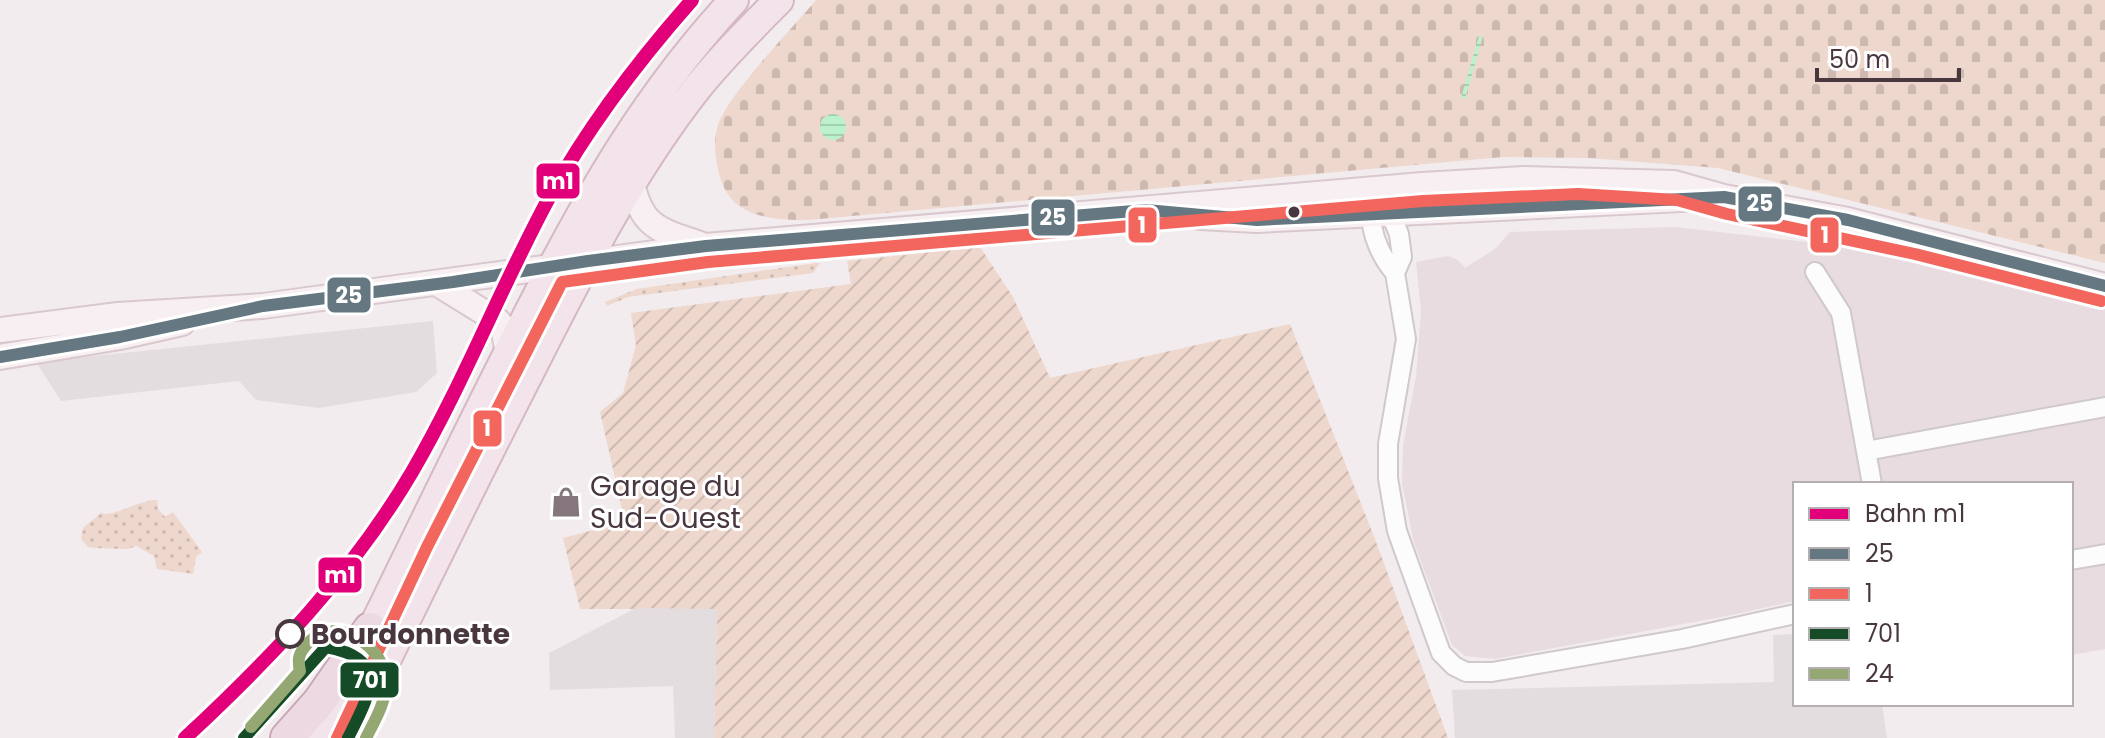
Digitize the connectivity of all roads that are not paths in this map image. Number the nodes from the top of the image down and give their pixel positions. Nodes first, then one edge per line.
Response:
1 (734, 0) edge
2 (779, 0) edge
3 (1591, 179) junction
4 (632, 182) junction
5 (1724, 197) junction
6 (1254, 210) junction
7 (1382, 221) junction
8 (706, 246) junction
9 (588, 261) junction
10 (552, 267) junction
11 (1815, 272) dead end
12 (438, 284) junction
13 (2105, 286) edge
14 (263, 306) junction
15 (0, 330) edge
16 (508, 353) junction
17 (0, 357) edge
18 (2105, 407) edge
19 (1866, 451) junction
20 (1872, 482) edge
21 (2105, 554) edge
22 (2073, 560) edge
23 (1793, 614) edge
24 (370, 629) junction
25 (287, 738) edge
26 (319, 738) edge
27 (348, 738) edge

1 - 10 main road
2 - 4 main road
3 - 5 main road
3 - 6 main road
3 - 7 street
4 - 8 main road
4 - 9 main road
5 - 7 main road
5 - 13 main road
6 - 7 main road
6 - 8 main road
7 - 23 street
8 - 9 main road
9 - 10 main road
9 - 27 main road
10 - 12 main road
10 - 16 main road
11 - 19 street
12 - 14 main road
12 - 16 main road
14 - 15 main road
14 - 17 main road
16 - 24 main road
18 - 19 street
19 - 20 street
21 - 22 street
24 - 25 highway
24 - 26 main road

